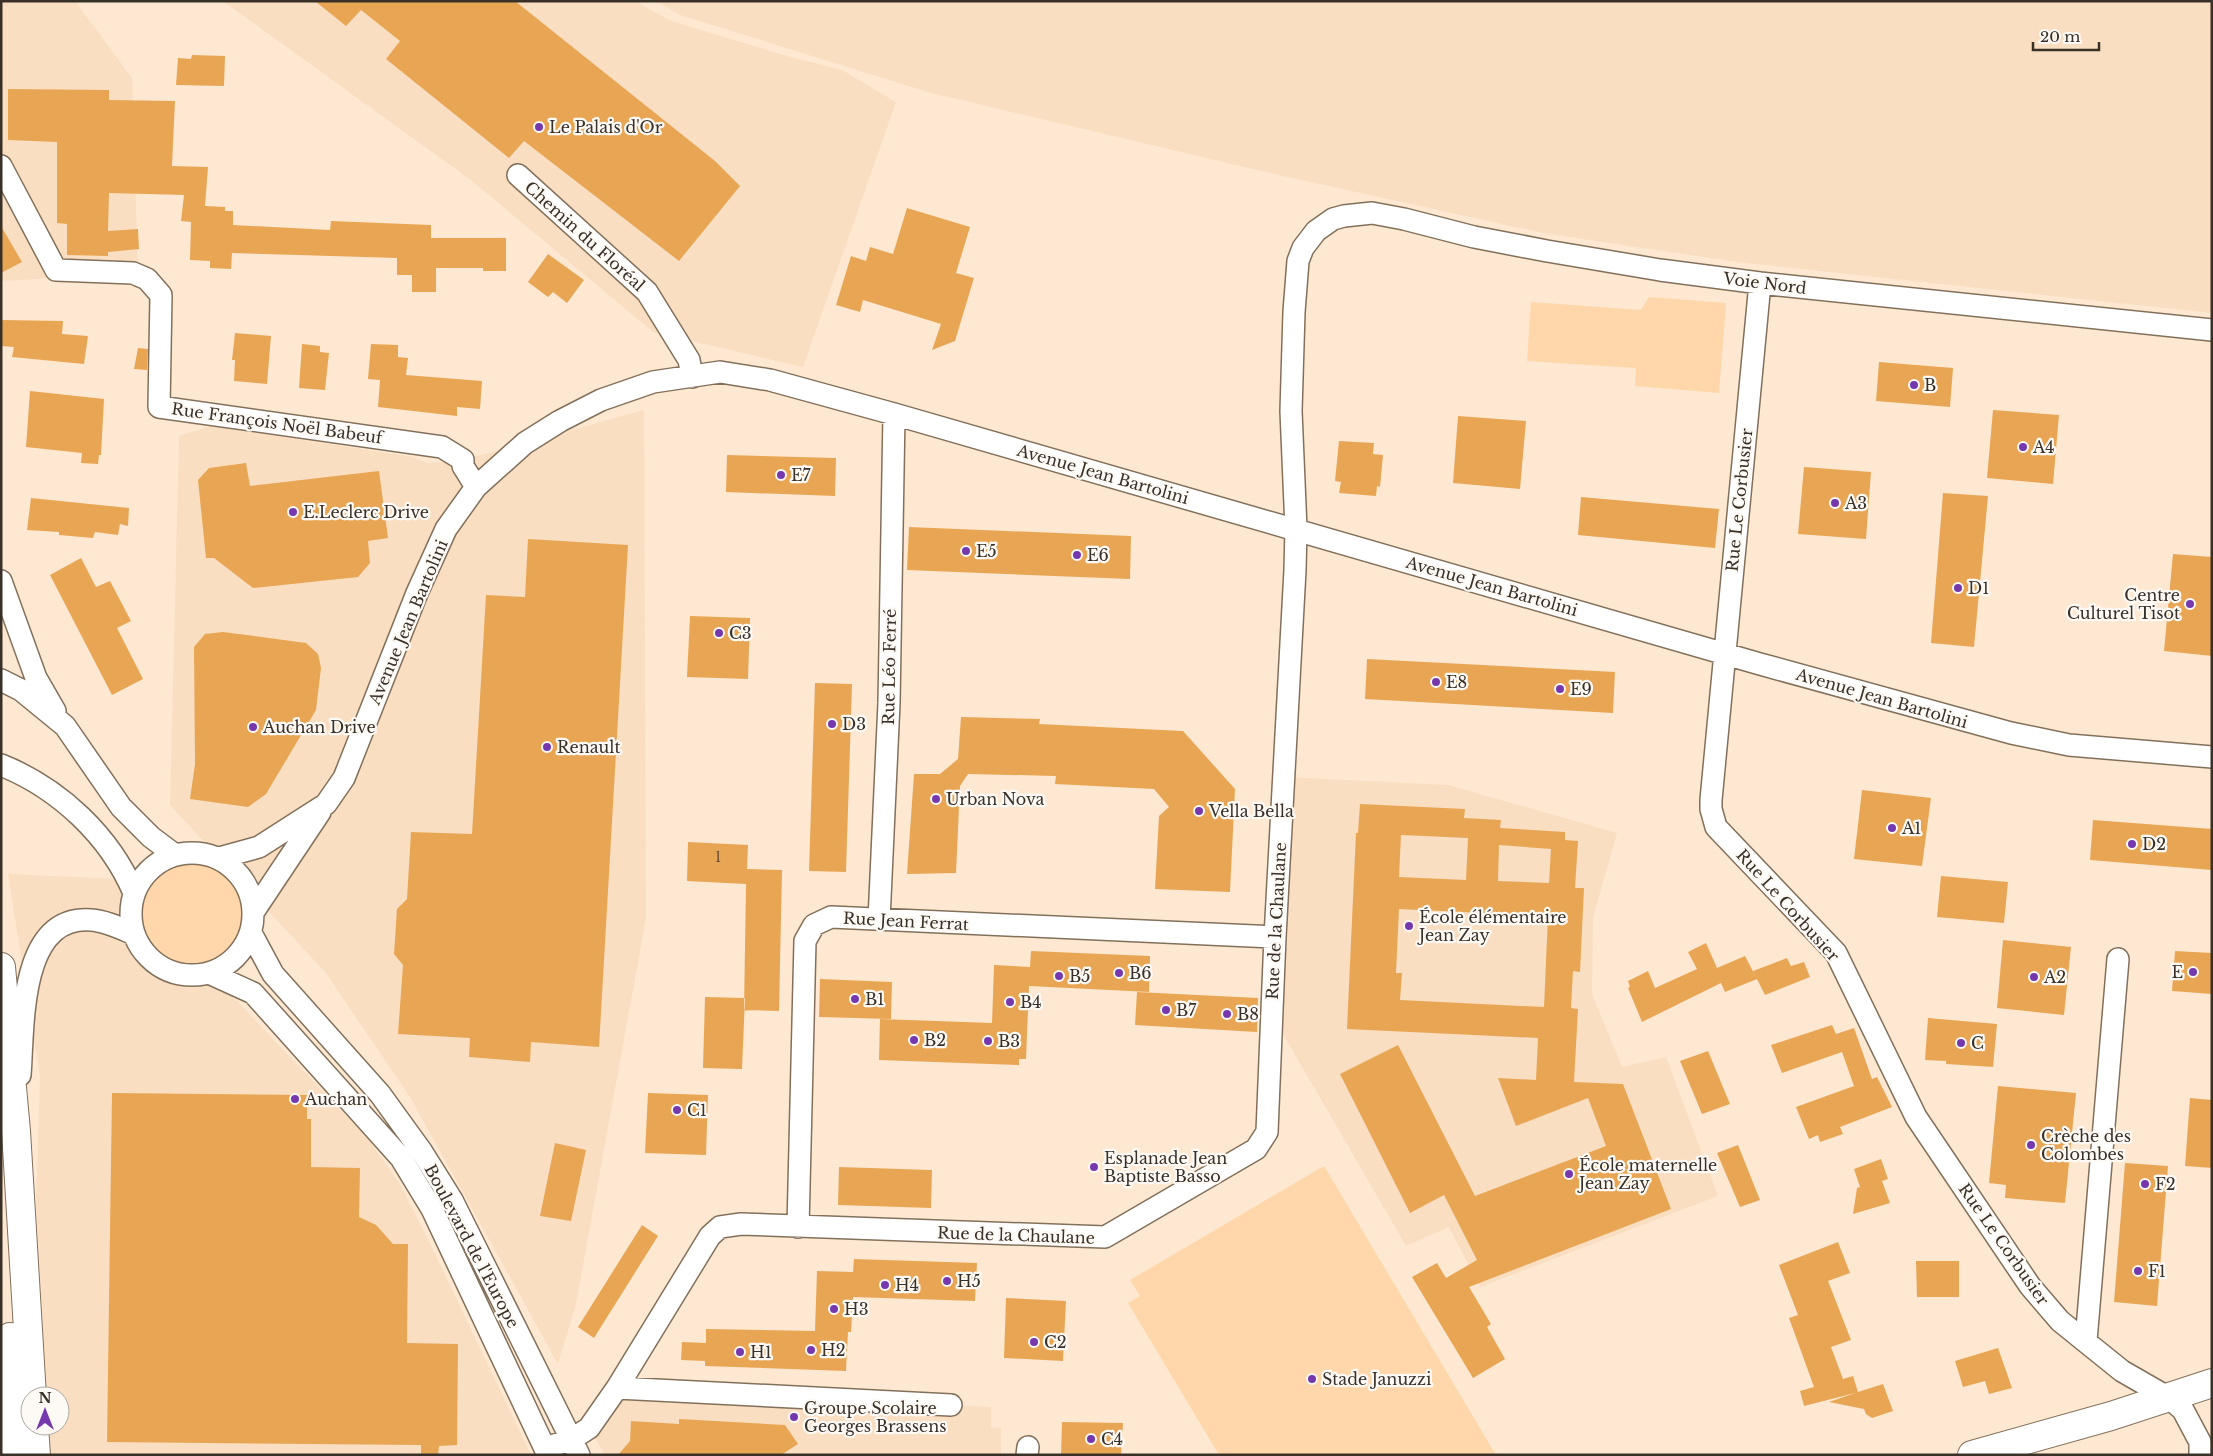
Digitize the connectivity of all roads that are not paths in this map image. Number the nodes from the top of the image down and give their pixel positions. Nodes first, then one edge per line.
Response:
1 (1, 166) edge
2 (518, 175) dead end
3 (1324, 224) joint
4 (1760, 283) junction
5 (2212, 330) edge
6 (692, 376) junction
7 (894, 414) junction
8 (476, 487) junction
9 (1296, 529) junction
10 (1, 581) edge
11 (1724, 653) junction
12 (1, 680) edge
13 (65, 726) junction
14 (2212, 757) edge
15 (1, 764) edge
16 (326, 804) junction
17 (175, 855) junction
18 (219, 858) junction
19 (134, 893) junction
20 (254, 911) junction
21 (879, 920) junction
22 (251, 933) junction
23 (134, 934) junction
24 (1275, 937) junction
25 (2118, 959) dead end
26 (1, 967) edge
27 (209, 973) junction
28 (9, 1138) edge
29 (798, 1227) junction
30 (2086, 1341) junction
31 (1, 1351) edge
32 (2212, 1382) edge
33 (31, 1386) edge
34 (617, 1388) junction
35 (2212, 1402) edge
36 (2176, 1404) junction
37 (951, 1405) dead end
38 (35, 1436) edge
39 (576, 1447) edge
40 (547, 1452) edge
41 (10, 1455) edge
42 (15, 1455) edge
43 (36, 1455) edge
44 (1972, 1455) edge
45 (2018, 1455) edge
46 (2200, 1455) edge

1 - 8 street, Rue François Noël Babeuf
2 - 6 street, Chemin du Floréal
3 - 4 street, Voie Nord
3 - 9 street, Rue de la Chaulane
4 - 5 street, Voie Nord
4 - 11 street, Rue Le Corbusier
6 - 7 street, Avenue Jean Bartolini
6 - 8 street, Avenue Jean Bartolini
7 - 9 street, Avenue Jean Bartolini
7 - 21 street, Rue Léo Ferré
8 - 16 street, Avenue Jean Bartolini
9 - 11 street, Avenue Jean Bartolini
9 - 24 street, Rue de la Chaulane
10 - 13 street
11 - 14 street, Avenue Jean Bartolini
11 - 30 street, Rue Le Corbusier
12 - 13 street
13 - 17 street
15 - 19 street
16 - 18 street, Avenue Jean Bartolini
16 - 20 street
17 - 18 street
17 - 19 street
18 - 20 street
19 - 23 street
20 - 22 street
21 - 24 street, Rue Jean Ferrat
21 - 29 street, Rue Jean Ferrat
22 - 27 street
22 - 39 street, Boulevard de l'Europe
23 - 27 street
23 - 28 street
24 - 29 street, Rue de la Chaulane
25 - 30 street
26 - 28 main road
27 - 40 street, Boulevard de l'Europe
28 - 33 main road
28 - 42 main road
29 - 34 street, Rue de la Chaulane
30 - 36 street, Rue Le Corbusier
31 - 41 main road
32 - 36 main road
34 - 37 street
34 - 39 street, Rue de la Chaulane
35 - 36 main road
36 - 44 main road
36 - 45 main road
36 - 46 street
38 - 43 main road
39 - 40 street, Rue de la Chaulane

